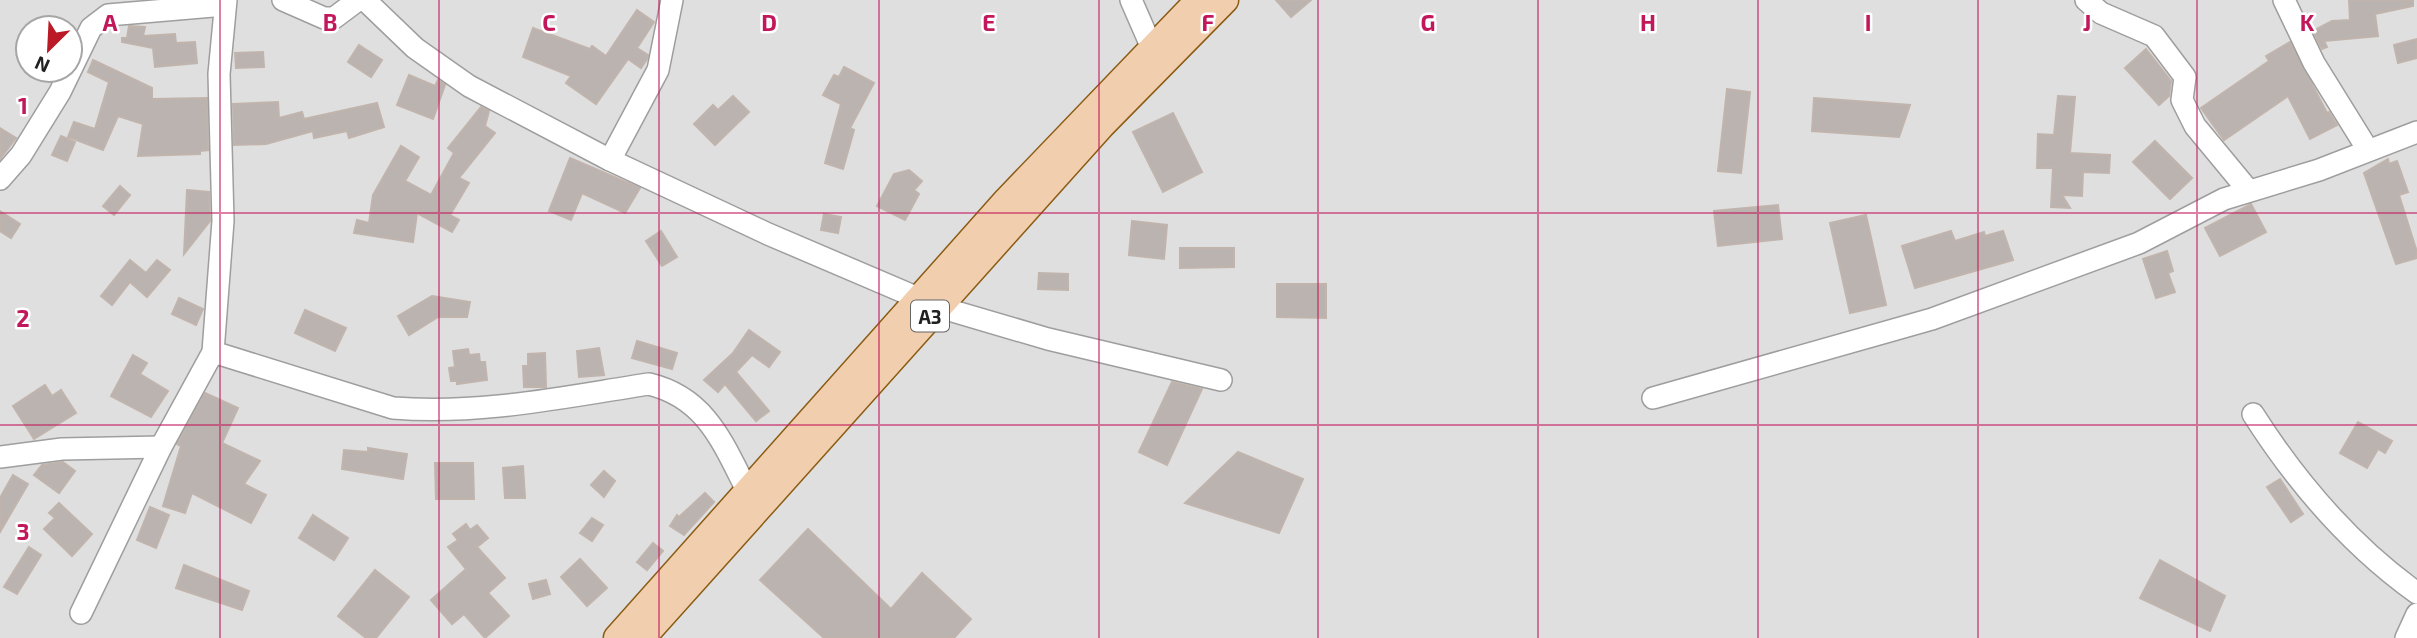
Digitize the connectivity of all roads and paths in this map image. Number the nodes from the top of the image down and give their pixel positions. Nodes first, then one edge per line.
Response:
1 (283, 0) edge
2 (358, 0) edge
3 (366, 0) edge
4 (672, 0) edge
5 (1131, 0) edge
6 (1199, 0) edge
7 (1226, 0) edge
8 (2085, 0) edge
9 (2284, 0) edge
10 (225, 3) edge
11 (1152, 48) junction
12 (2417, 132) edge
13 (2368, 150) junction
14 (610, 160) junction
15 (0, 180) edge
16 (2248, 190) junction
17 (929, 303) junction
18 (213, 352) junction
19 (1221, 380) dead end
20 (1653, 398) dead end
21 (2253, 414) dead end
22 (161, 446) junction
23 (0, 457) edge
24 (748, 492) junction
25 (2417, 593) edge
26 (81, 613) dead end
27 (2417, 614) edge
28 (617, 638) edge
29 (642, 638) edge
30 (2406, 638) edge

1 - 2 street
3 - 14 street
4 - 14 street
5 - 11 street
6 - 11 main road, A3
7 - 17 main road, A3
8 - 16 street
9 - 13 street
10 - 15 street
10 - 18 street
11 - 17 main road, A3
12 - 13 street
13 - 16 street
14 - 17 street
16 - 20 street
17 - 19 street
17 - 24 main road, A3
17 - 29 main road, A3
18 - 22 street
18 - 24 street
21 - 25 street
22 - 23 street
22 - 26 street
24 - 28 main road, A3
27 - 30 street

